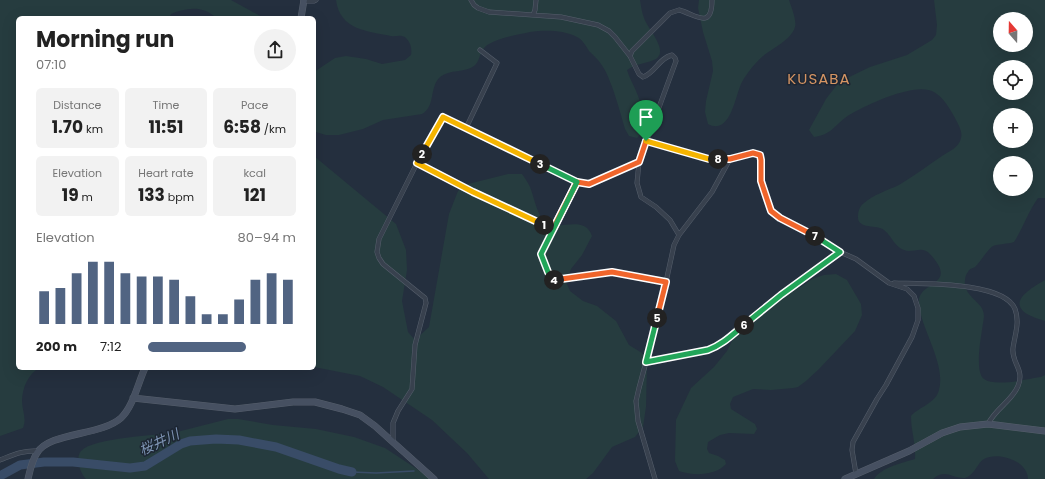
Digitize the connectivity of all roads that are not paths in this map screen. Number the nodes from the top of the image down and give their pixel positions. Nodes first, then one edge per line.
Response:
1 (316, 0) edge
2 (471, 0) edge
3 (536, 0) edge
4 (712, 0) edge
5 (304, 1) edge
6 (532, 15) junction
7 (301, 16) edge
8 (480, 50) dead end
9 (630, 56) junction
10 (466, 128) junction
11 (646, 141) junction
12 (730, 159) junction
13 (639, 162) junction
14 (417, 163) junction
15 (577, 182) junction
16 (553, 229) junction
17 (678, 236) junction
18 (840, 252) junction
19 (666, 282) junction
20 (889, 282) junction
21 (646, 362) junction
22 (144, 370) edge
23 (134, 398) junction
24 (988, 424) junction
25 (1045, 430) edge
26 (392, 441) junction
27 (37, 451) junction
28 (0, 460) edge
29 (856, 474) junction
30 (28, 479) edge
31 (434, 479) edge
32 (655, 479) edge
33 (845, 479) edge

1 - 5 street
2 - 6 street
3 - 6 street
4 - 9 street
5 - 7 street
6 - 9 street
8 - 10 street
9 - 11 street
10 - 14 street
10 - 15 street
11 - 12 street
11 - 13 street
12 - 17 street
12 - 18 street
13 - 15 street
13 - 17 street
14 - 16 street
14 - 26 street
15 - 16 street
16 - 19 street
17 - 19 street
18 - 20 street
18 - 21 street
19 - 21 street
20 - 24 street
20 - 29 street
21 - 32 street
22 - 23 street
23 - 26 street
23 - 27 street
24 - 25 street
24 - 29 street
26 - 31 street
27 - 28 street
27 - 30 street
29 - 33 street

